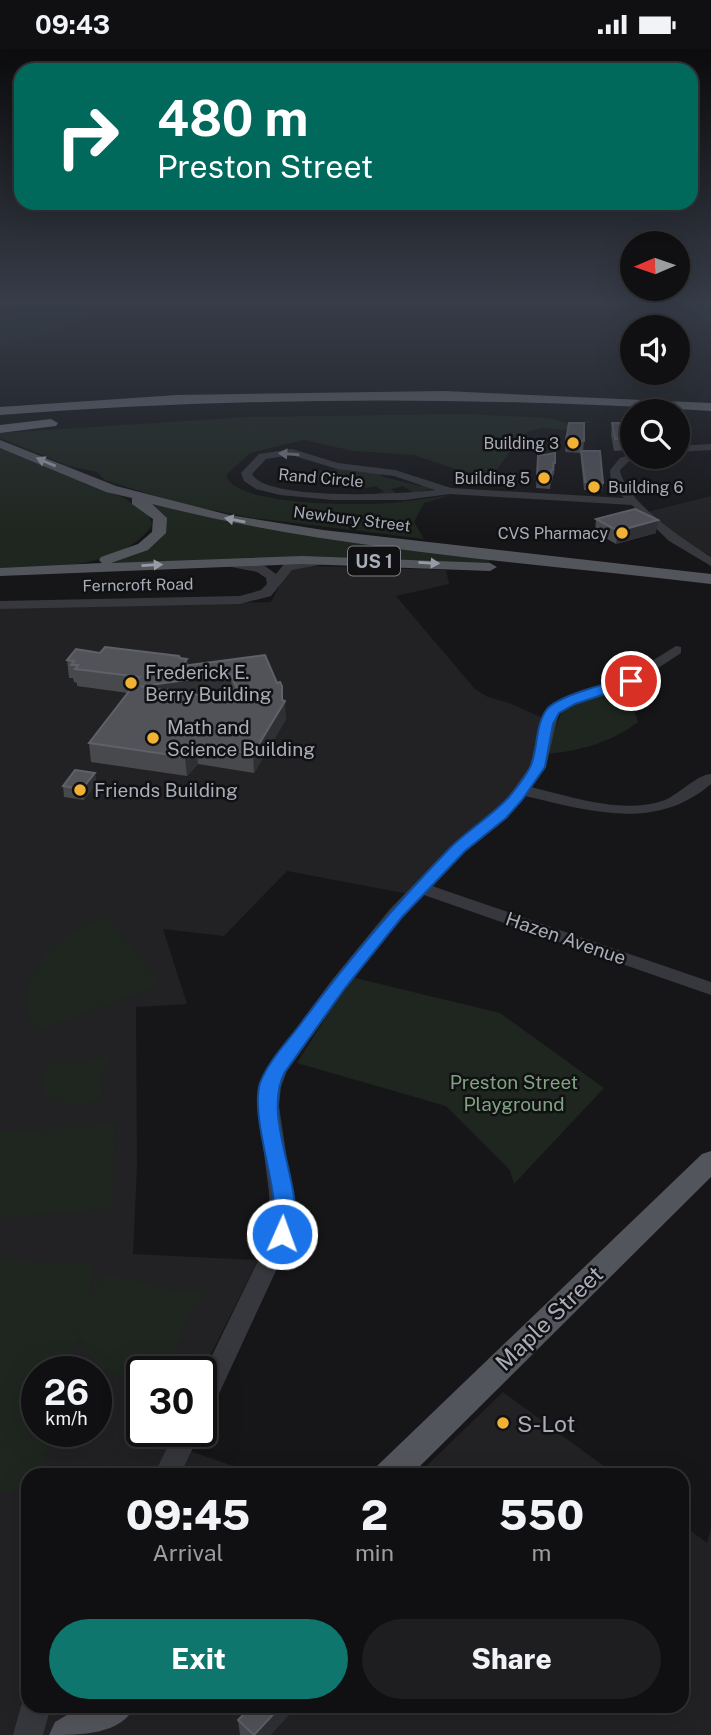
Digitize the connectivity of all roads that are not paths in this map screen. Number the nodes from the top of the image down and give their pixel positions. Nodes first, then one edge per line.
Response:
1 (0, 398) edge
2 (222, 398) junction
3 (711, 407) edge
4 (0, 411) edge
5 (620, 416) edge
6 (690, 420) edge
7 (711, 421) edge
8 (0, 427) edge
9 (0, 444) edge
10 (711, 447) edge
11 (690, 448) edge
12 (620, 467) edge
13 (92, 482) junction
14 (450, 491) junction
15 (634, 502) junction
16 (705, 559) edge
17 (323, 561) junction
18 (223, 562) junction
19 (35, 571) junction
20 (0, 572) edge
21 (680, 576) junction
22 (711, 579) edge
23 (273, 586) junction
24 (711, 589) edge
25 (0, 605) edge
26 (676, 650) dead end
27 (708, 778) dead end
28 (522, 790) junction
29 (421, 888) junction
30 (711, 989) edge
31 (711, 1161) edge
32 (217, 1371) edge
33 (180, 1447) edge
34 (170, 1468) edge
35 (396, 1468) edge
36 (34, 1713) edge
37 (105, 1713) edge
38 (28, 1735) edge
39 (68, 1735) edge

1 - 2 highway
2 - 3 highway
2 - 4 highway
5 - 8 highway
6 - 7 highway
13 -> 9 main road, Newbury Street / US 1
10 - 11 street
12 - 15 street
13 - 19 main road
21 -> 13 main road, Newbury Street / US 1
14 -> 14 street, Rand Circle
14 - 15 street, Rand Circle
15 - 16 street
16 - 21 street
17 - 18 main road, Newbury Street / US 1
17 - 23 street, Ferncroft Road
17 -> 24 main road, Newbury Street / US 1
19 -> 18 main road, Newbury Street / US 1
18 - 23 street
19 - 20 main road, Newbury Street / US 1
21 - 22 main road, Newbury Street / US 1
23 - 25 street, Ferncroft Road
26 - 28 street
27 - 28 street
28 - 29 street
29 - 30 street, Hazen Avenue
29 - 32 street
31 - 35 main road, Maple Street
33 - 34 street
36 - 38 street
37 - 39 main road

